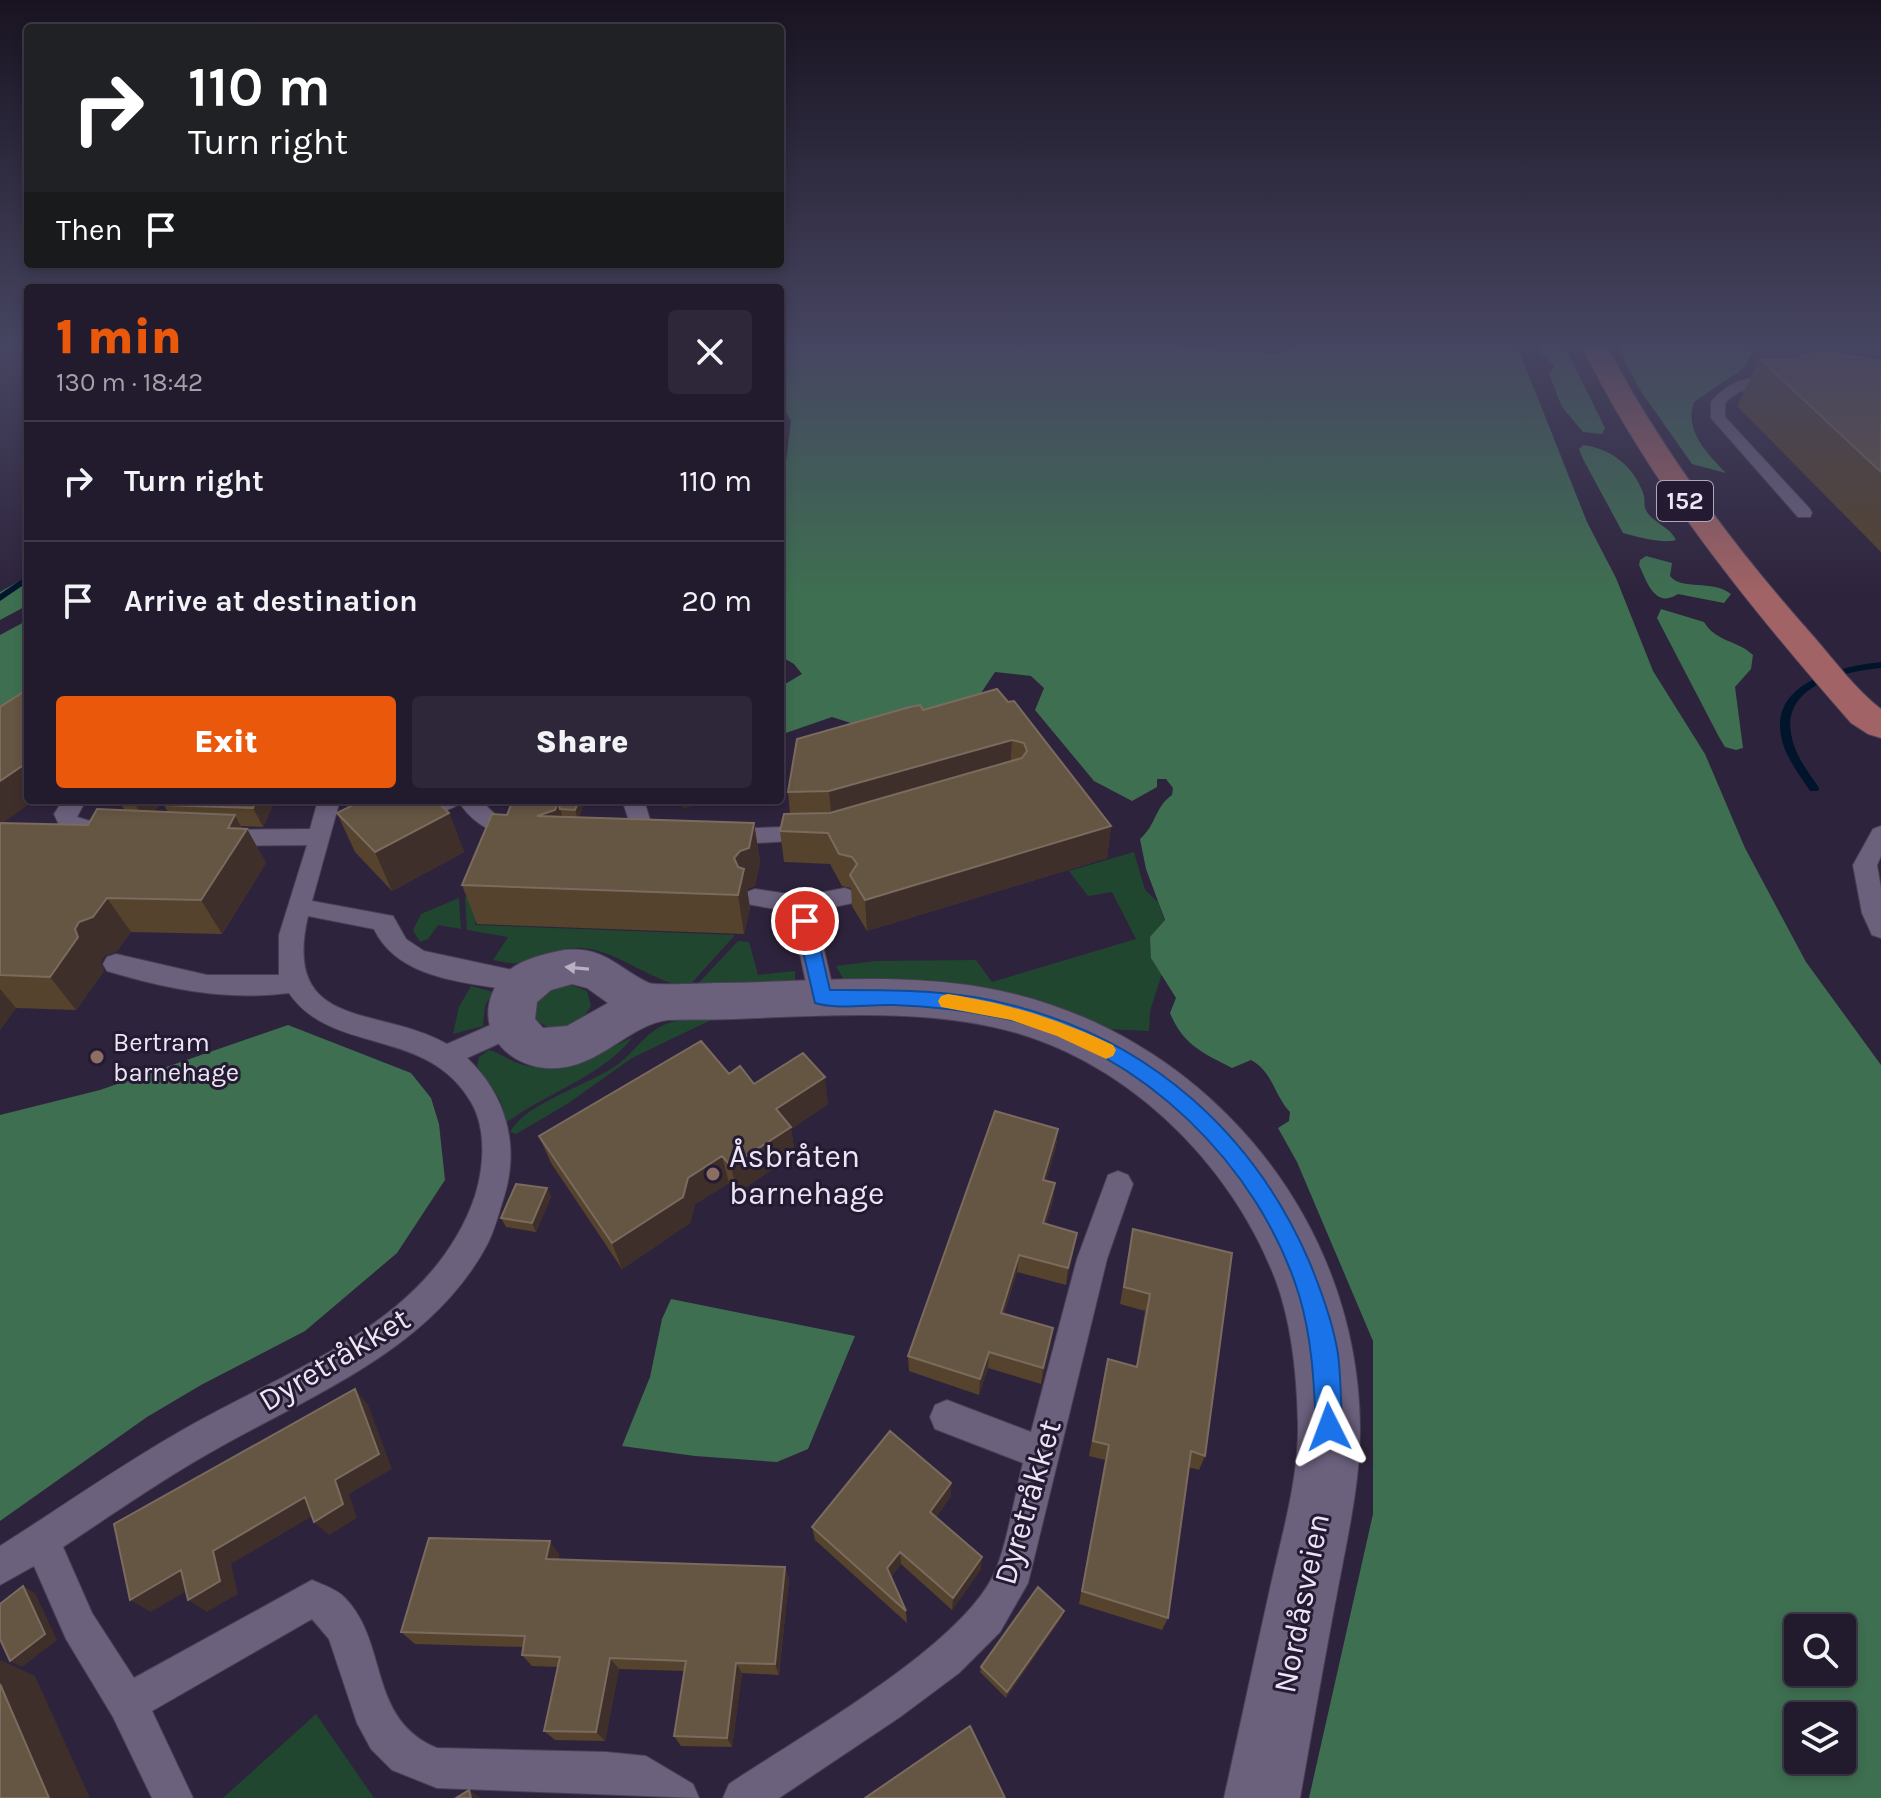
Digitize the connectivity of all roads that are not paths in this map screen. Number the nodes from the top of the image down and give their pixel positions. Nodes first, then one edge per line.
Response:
1 (1638, 427) edge
2 (1726, 427) edge
3 (1804, 513) dead end
4 (1872, 721) edge
5 (1881, 755) edge
6 (72, 804) edge
7 (441, 804) edge
8 (471, 804) edge
9 (634, 804) edge
10 (385, 811) edge
11 (355, 812) edge
12 (325, 816) edge
13 (537, 829) edge
14 (614, 832) edge
15 (130, 833) edge
16 (643, 833) junction
17 (832, 833) edge
18 (1881, 834) edge
19 (670, 835) edge
20 (696, 836) edge
21 (203, 837) edge
22 (1877, 892) edge
23 (845, 897) dead end
24 (755, 898) dead end
25 (802, 905) junction
26 (315, 909) dead end
27 (1881, 929) edge
28 (116, 964) dead end
29 (294, 983) junction
30 (526, 983) junction
31 (822, 997) junction
32 (644, 1004) junction
33 (511, 1027) junction
34 (446, 1056) junction
35 (1118, 1184) dead end
36 (947, 1417) dead end
37 (1043, 1454) junction
38 (42, 1541) junction
39 (0, 1567) edge
40 (127, 1703) junction
41 (173, 1798) edge
42 (679, 1798) edge
43 (743, 1798) edge
44 (1262, 1798) edge

1 - 4 main road, 152
2 - 3 lane
4 - 5 main road, 152
6 - 15 lane
7 - 10 lane
8 - 13 lane
9 - 16 lane
11 - 12 lane
12 - 21 lane
12 - 29 lane
14 - 16 lane
16 - 19 lane
17 - 20 lane
18 - 22 lane
22 - 27 lane
23 - 25 lane
24 - 25 lane
25 - 31 lane
26 - 30 lane
28 - 29 lane
29 - 34 lane
32 -> 30 street
30 - 33 street
31 - 32 street, Nordåsveien
31 - 44 street, Nordåsveien
32 - 33 street, Nordåsveien
33 - 34 lane
34 - 38 lane, Dyretråkket
35 - 37 lane, Dyretråkket
36 - 37 lane
37 - 43 lane, Dyretråkket
38 - 39 lane, Dyretråkket
38 - 40 lane
40 - 41 lane
40 - 42 lane

